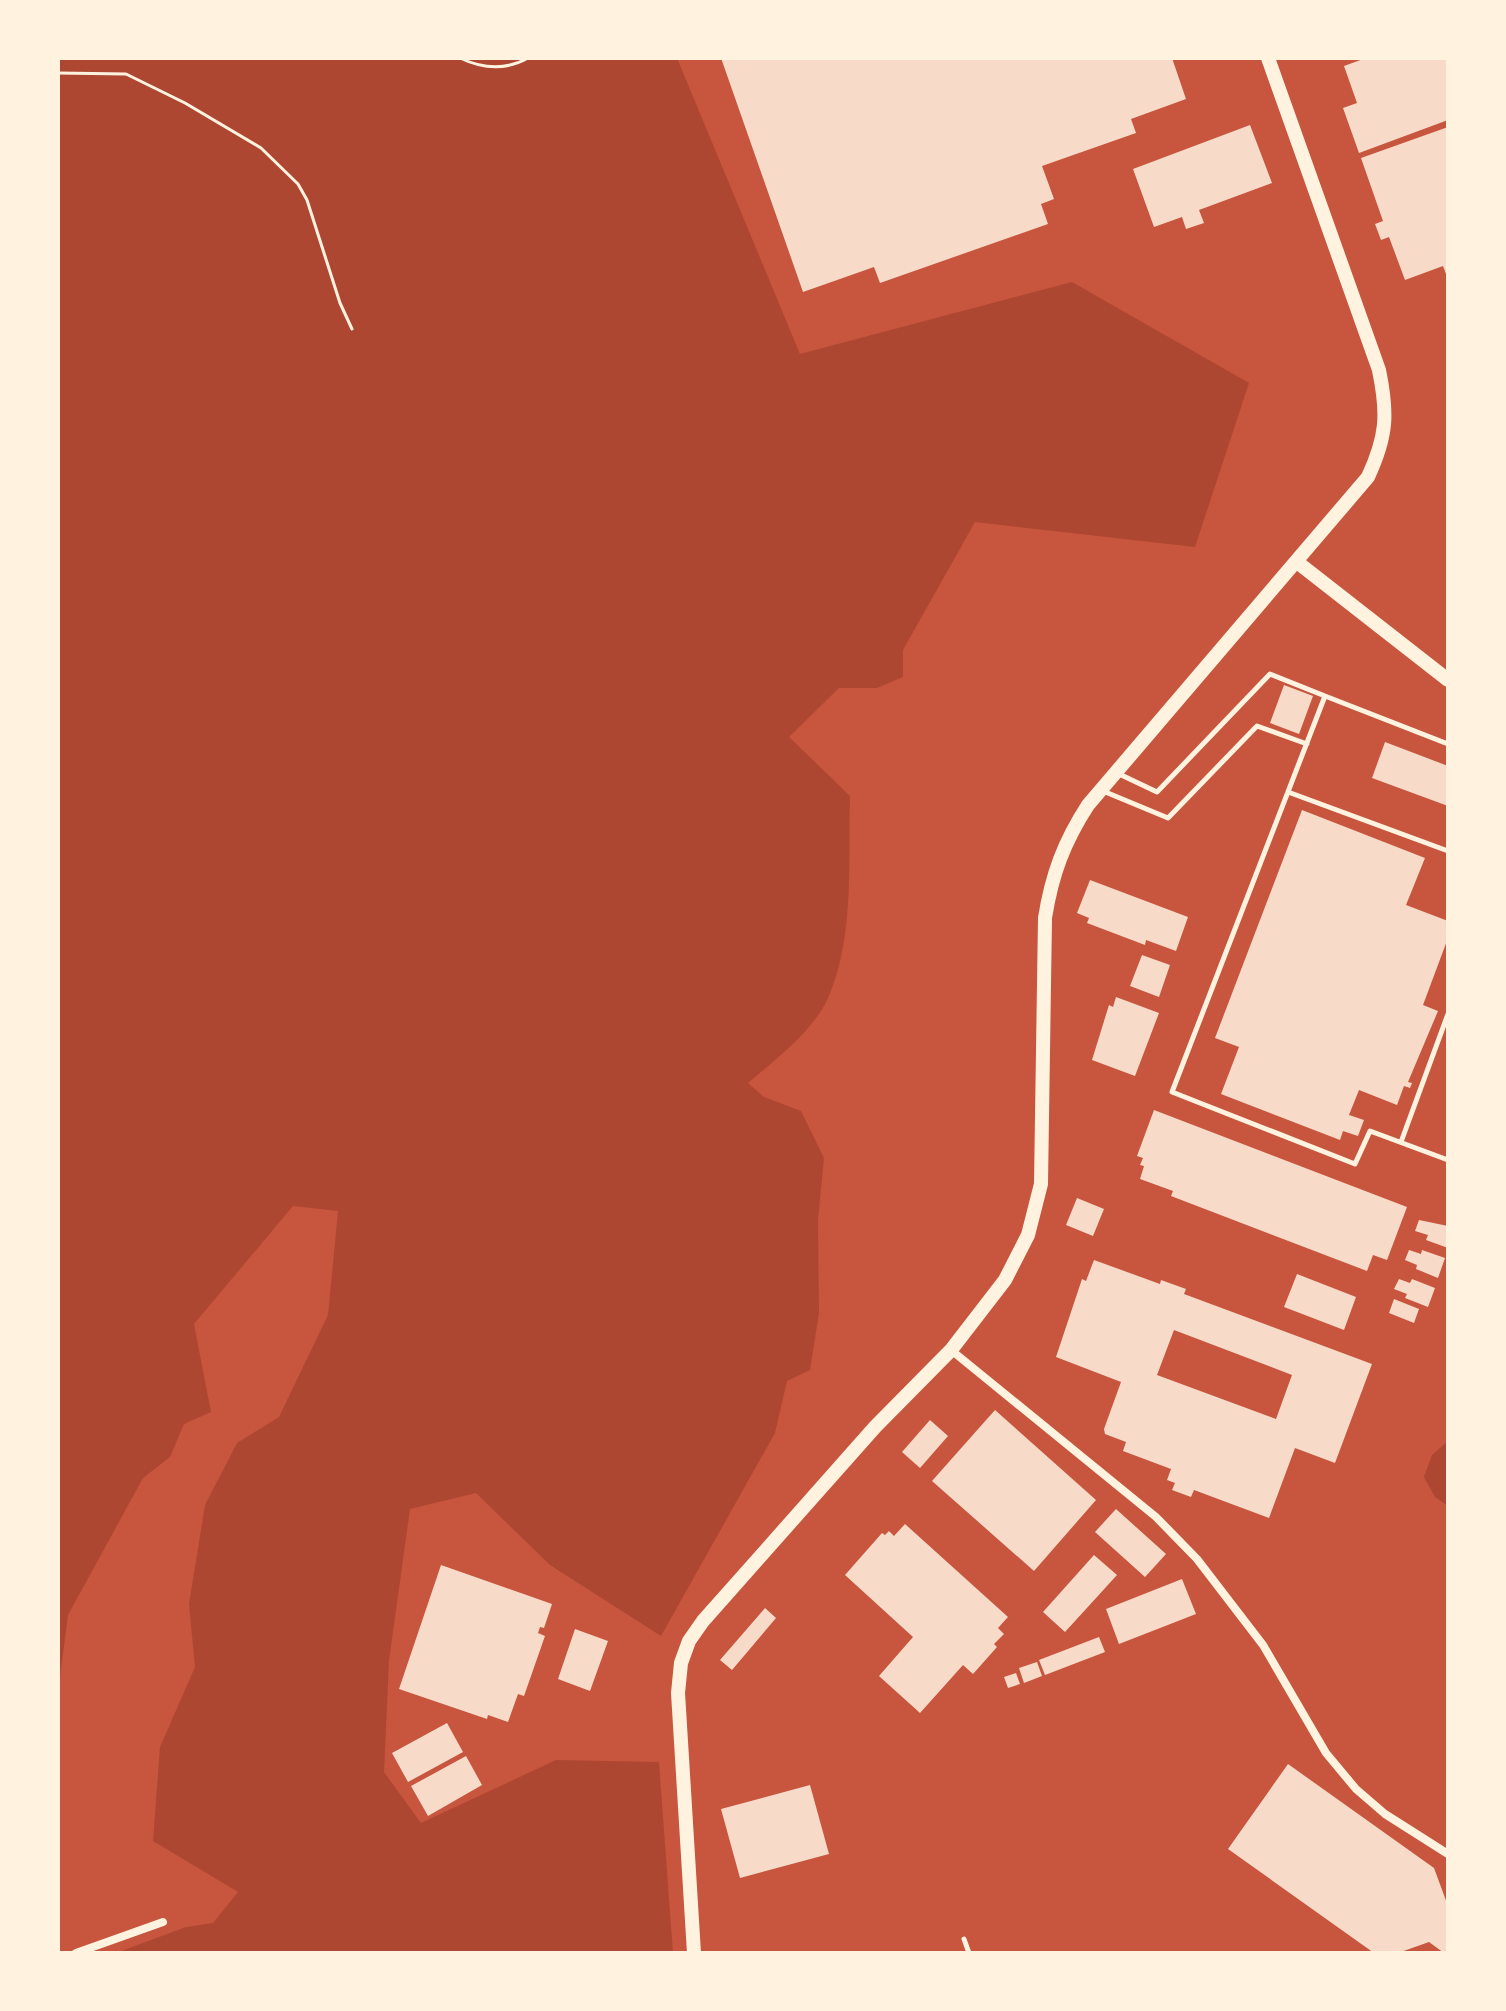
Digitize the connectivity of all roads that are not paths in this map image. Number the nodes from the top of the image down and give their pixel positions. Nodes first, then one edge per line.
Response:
1 (1268, 58) edge
2 (1297, 562) junction
3 (1448, 680) edge
4 (1325, 696) junction
5 (1307, 744) junction
6 (1448, 744) edge
7 (1116, 773) junction
8 (1101, 790) junction
9 (1288, 792) junction
10 (1448, 851) edge
11 (1448, 1014) edge
12 (1401, 1142) junction
13 (1448, 1160) edge
14 (951, 1350) junction
15 (1448, 1854) edge
16 (163, 1922) dead end
17 (964, 1939) dead end
18 (76, 1953) edge
19 (694, 1953) edge
20 (969, 1953) edge

1 - 2 street
2 - 3 street
2 - 7 street
4 - 5 lane
4 - 6 lane
4 - 7 lane
5 - 8 lane
5 - 9 lane
7 - 8 street
8 - 14 street
9 - 10 lane
9 - 12 lane
11 - 12 lane
12 - 13 lane
14 - 15 street
14 - 19 street
16 - 18 street
17 - 20 lane

